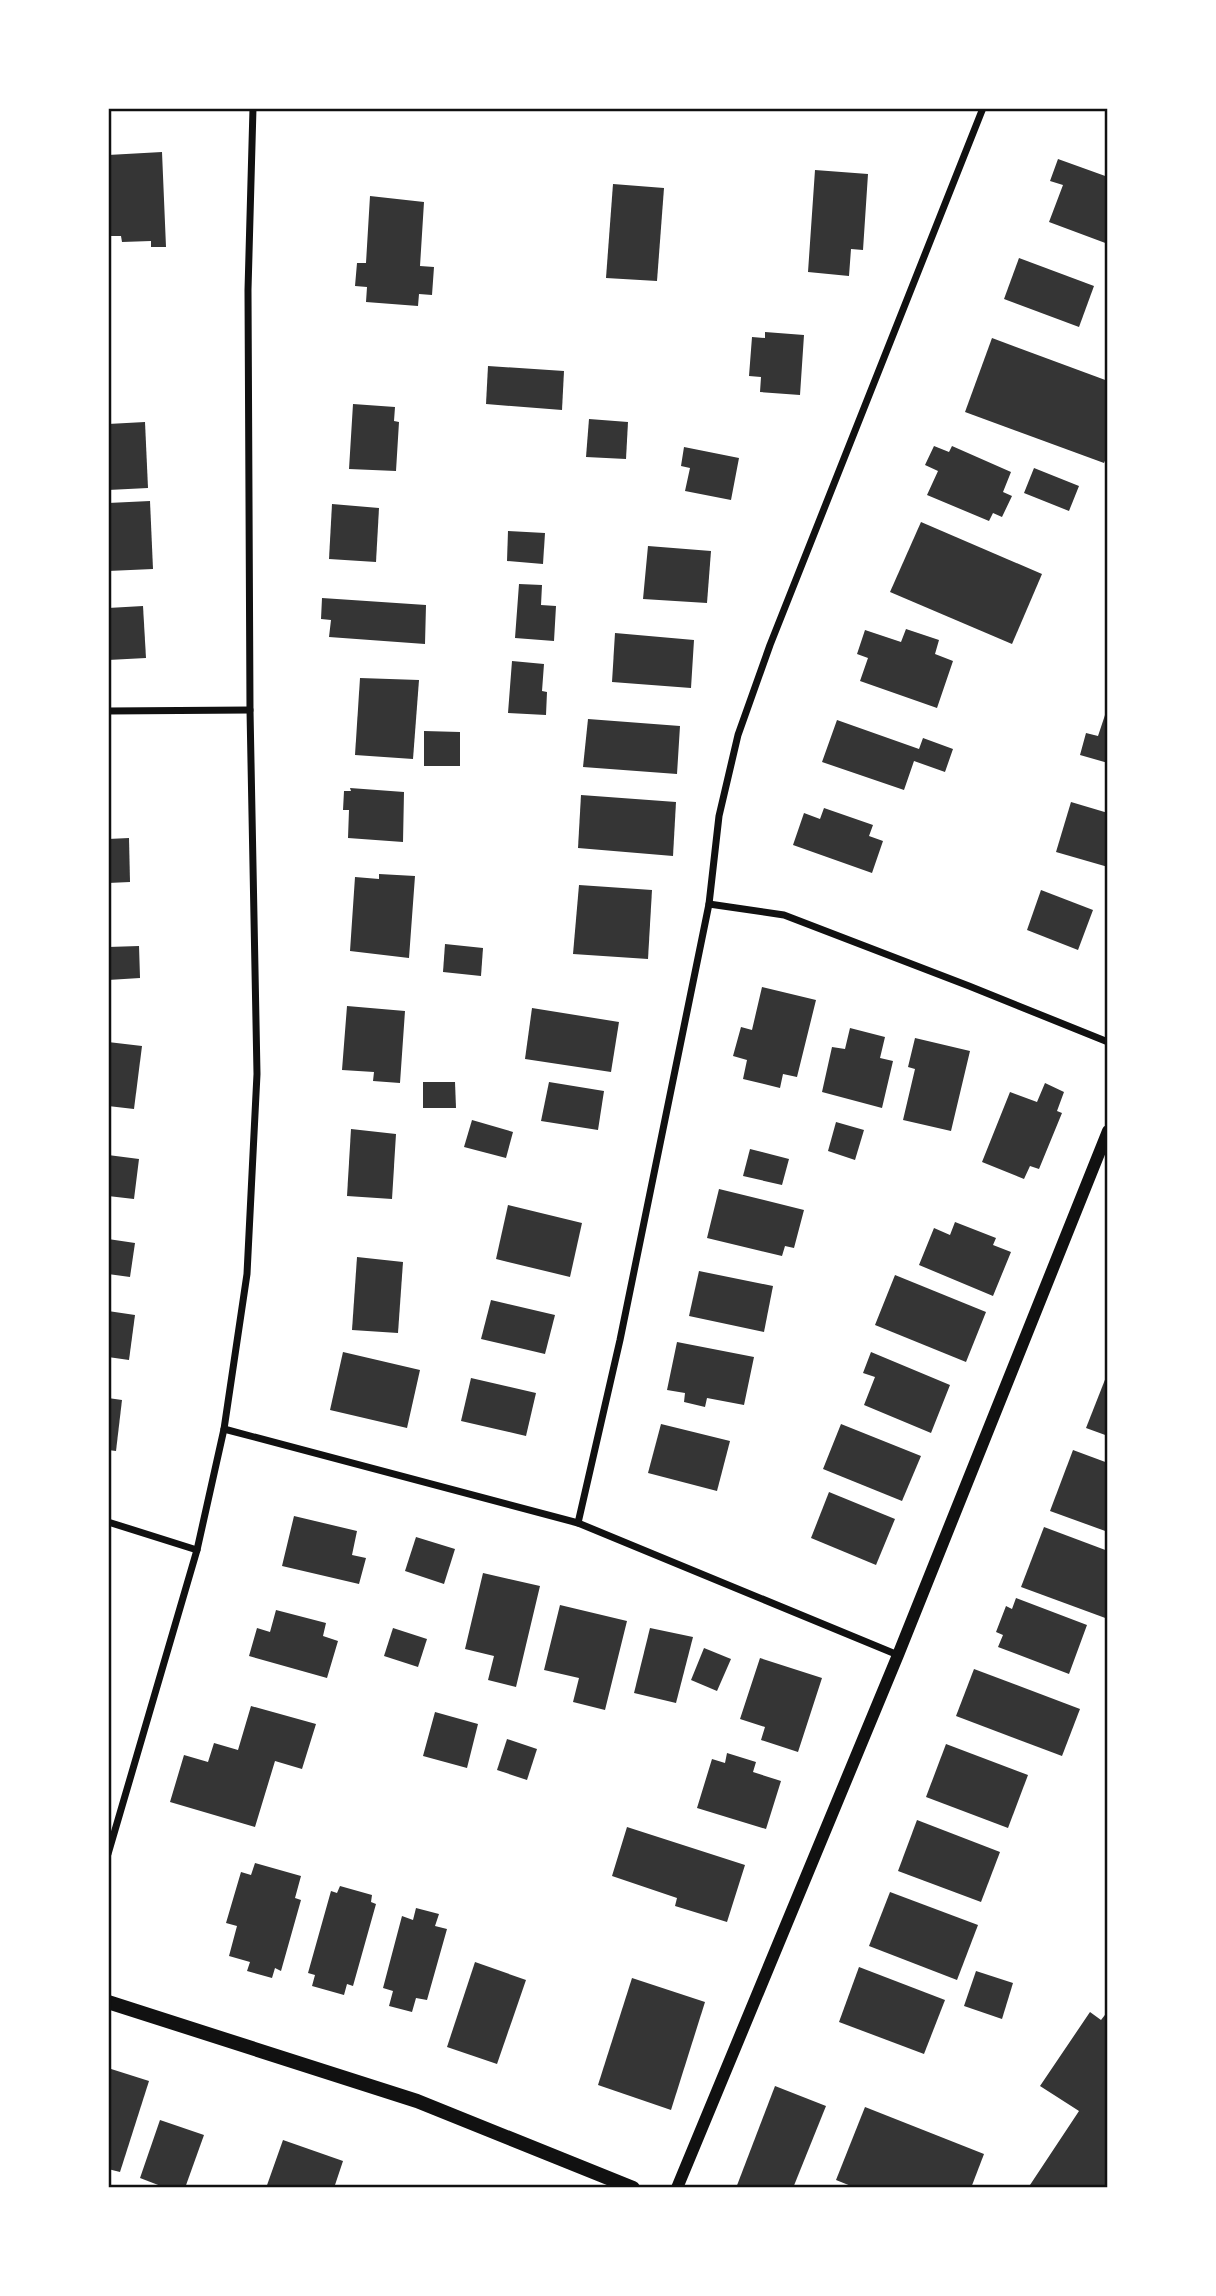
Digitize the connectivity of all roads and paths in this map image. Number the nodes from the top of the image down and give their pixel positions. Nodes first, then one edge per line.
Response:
1 (253, 108) edge
2 (982, 108) edge
3 (250, 710) junction
4 (108, 711) edge
5 (709, 904) junction
6 (1108, 1042) edge
7 (1108, 1131) edge
8 (224, 1429) junction
9 (108, 1522) edge
10 (578, 1523) junction
11 (197, 1550) junction
12 (898, 1655) junction
13 (108, 1854) edge
14 (108, 2002) edge
15 (633, 2188) edge
16 (677, 2188) edge

1 - 3 street
2 - 5 street
3 - 4 street
3 - 8 street
5 - 6 street
5 - 10 street
7 - 12 street
8 - 10 street
8 - 11 street
9 - 11 street
10 - 12 street
11 - 13 street
12 - 16 street
14 - 15 main road

